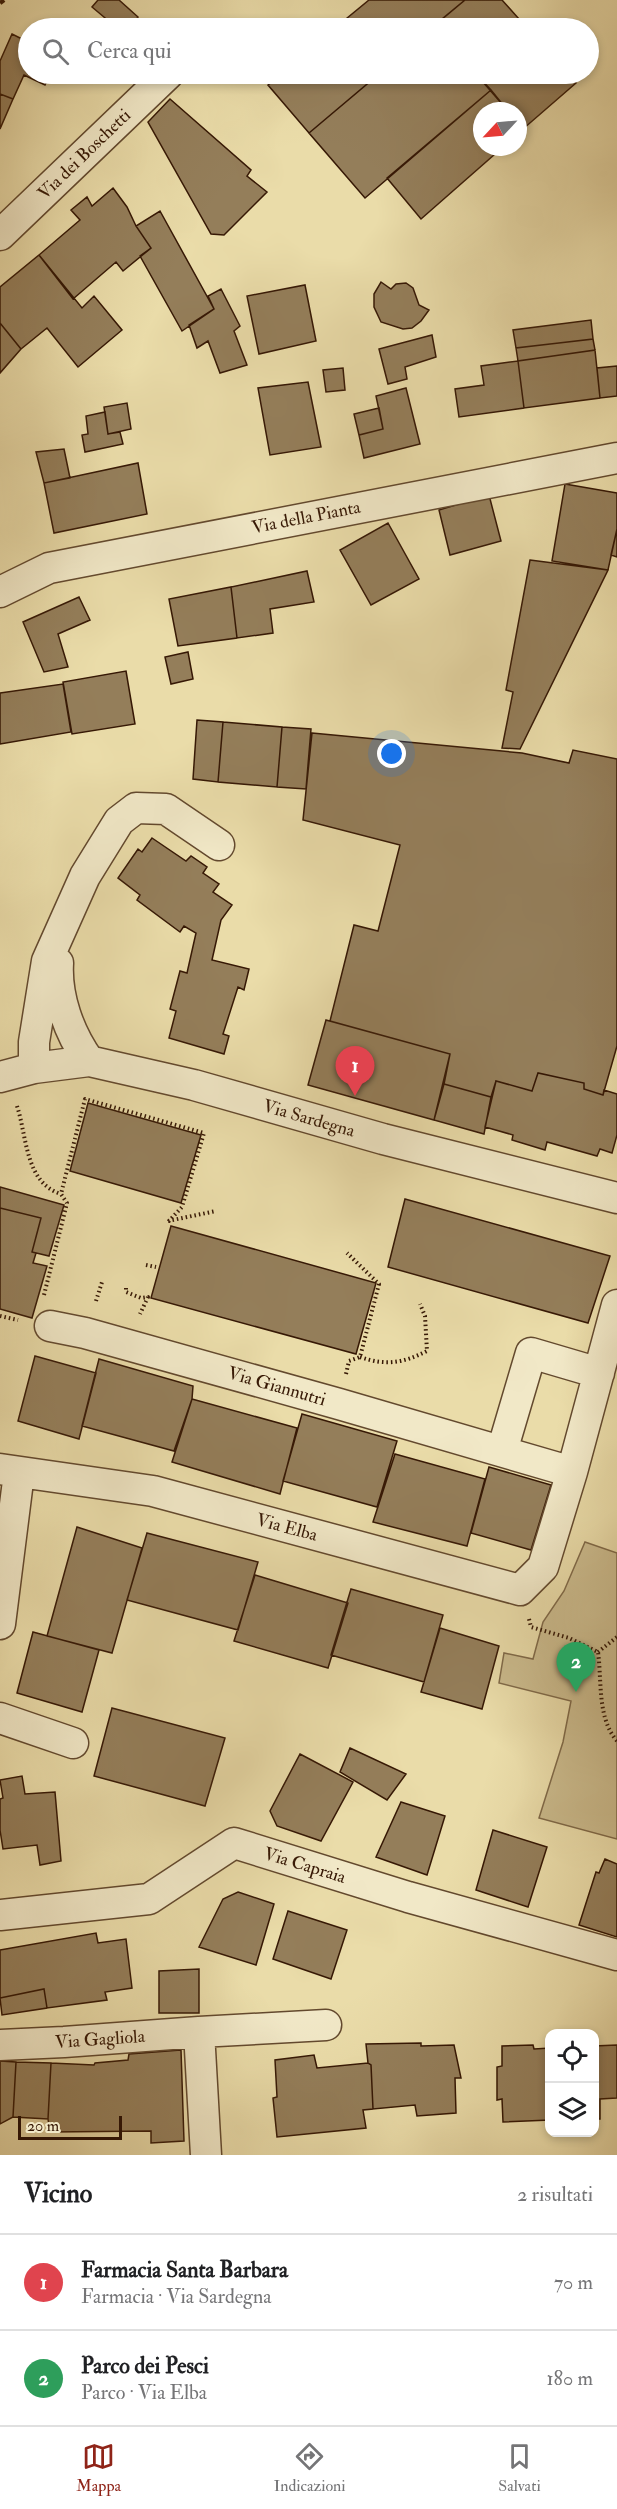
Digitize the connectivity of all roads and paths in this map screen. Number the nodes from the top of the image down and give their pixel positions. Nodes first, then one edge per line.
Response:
1 (158, 84) edge
2 (0, 235) edge
3 (617, 458) edge
4 (0, 592) edge
5 (219, 845) dead end
6 (61, 933) junction
7 (89, 1061) junction
8 (13, 1074) edge
9 (61, 1194) junction
10 (617, 1198) edge
11 (216, 1211) dead end
12 (347, 1253) dead end
13 (146, 1265) dead end
14 (156, 1267) dead end
15 (126, 1288) dead end
16 (148, 1297) dead end
17 (420, 1304) dead end
18 (617, 1305) edge
19 (50, 1326) joint
20 (360, 1357) junction
21 (348, 1361) dead end
22 (599, 1373) junction
23 (502, 1451) junction
24 (9, 1471) edge
25 (572, 1472) junction
26 (520, 1590) junction
27 (0, 1624) edge
28 (617, 1637) edge
29 (598, 1652) junction
30 (0, 1718) edge
31 (617, 1741) edge
32 (73, 1743) dead end
33 (0, 1915) edge
34 (617, 1955) edge
35 (326, 2025) dead end
36 (199, 2032) junction
37 (0, 2045) edge
38 (206, 2155) edge

1 - 2 street, Via dei Boschetti
3 - 4 street, Via della Pianta
5 - 6 street
6 - 7 street
6 - 8 street
7 - 8 street, Via Sardegna
7 - 10 street, Via Sardegna
8 - 9 path
9 - 11 path
9 - 19 path
12 - 20 path
13 - 14 path
15 - 16 path
17 - 20 path
18 - 22 street
19 - 23 street, Via Giannutri
20 - 21 path
22 - 23 street
22 - 25 street
23 - 25 street, Via Giannutri
24 - 26 street, Via Elba
24 - 27 street, Via Elba
25 - 26 street
26 - 29 path
28 - 29 path
29 - 31 path
30 - 32 street
33 - 34 street, Via Capraia
35 - 36 street, Via Gagliola
36 - 37 street, Via Gagliola
36 - 38 street

